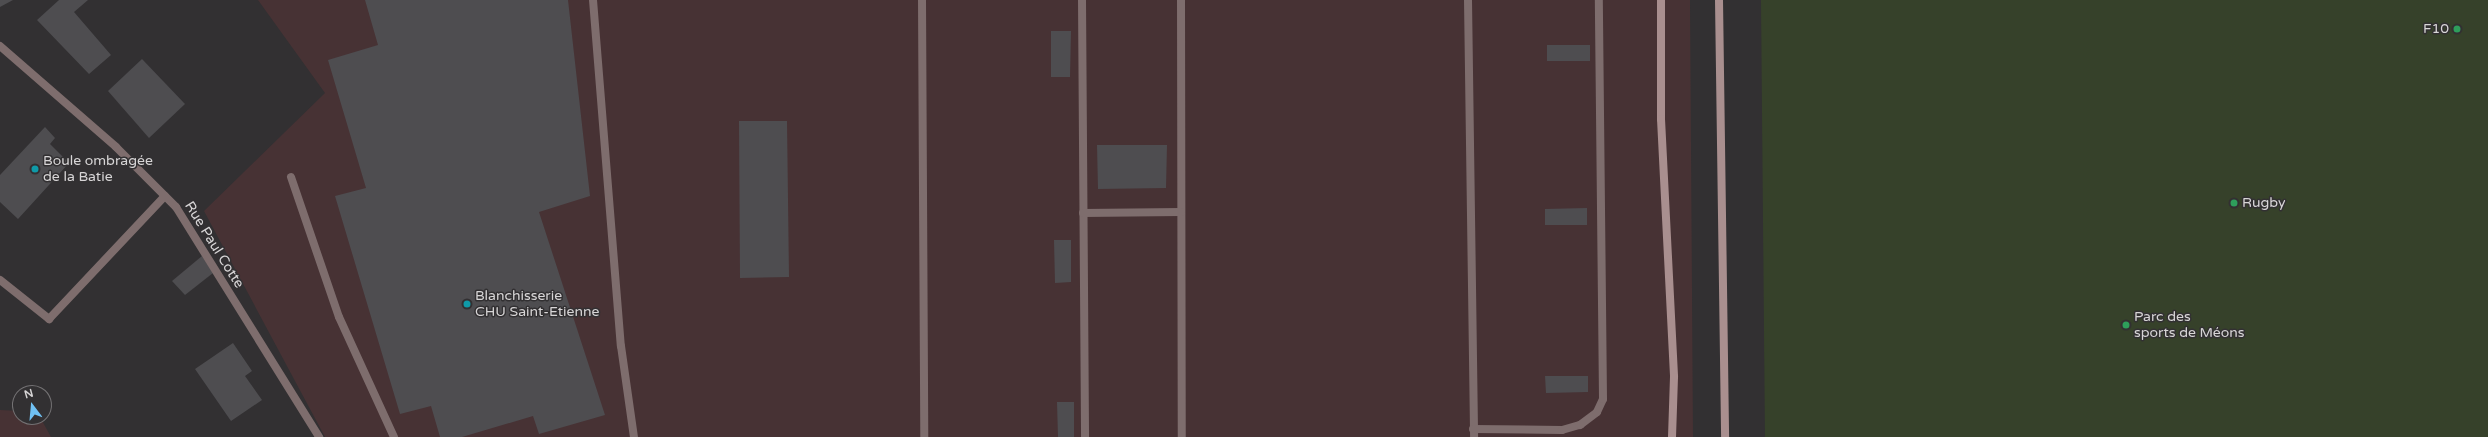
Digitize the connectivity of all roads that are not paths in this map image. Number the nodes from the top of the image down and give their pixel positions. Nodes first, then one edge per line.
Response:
1 (593, 0) edge
2 (922, 0) edge
3 (1082, 0) edge
4 (1181, 0) edge
5 (1468, 0) edge
6 (1600, 0) edge
7 (1661, 0) edge
8 (1719, 0) edge
9 (0, 46) edge
10 (291, 177) dead end
11 (165, 196) junction
12 (1181, 212) junction
13 (1084, 213) junction
14 (0, 280) edge
15 (1473, 433) edge
16 (319, 437) edge
17 (394, 437) edge
18 (634, 437) edge
19 (924, 437) edge
20 (1085, 437) edge
21 (1182, 437) edge
22 (1672, 437) edge
23 (1724, 437) edge

1 - 18 street
2 - 19 street
3 - 13 street
4 - 12 street
5 - 15 street
6 - 15 street
7 - 22 main road
8 - 23 main road
9 - 11 street, Rue Paul Cotte
10 - 17 street
11 - 14 street
11 - 16 street, Rue Paul Cotte
12 - 13 street
12 - 21 street
13 - 20 street

